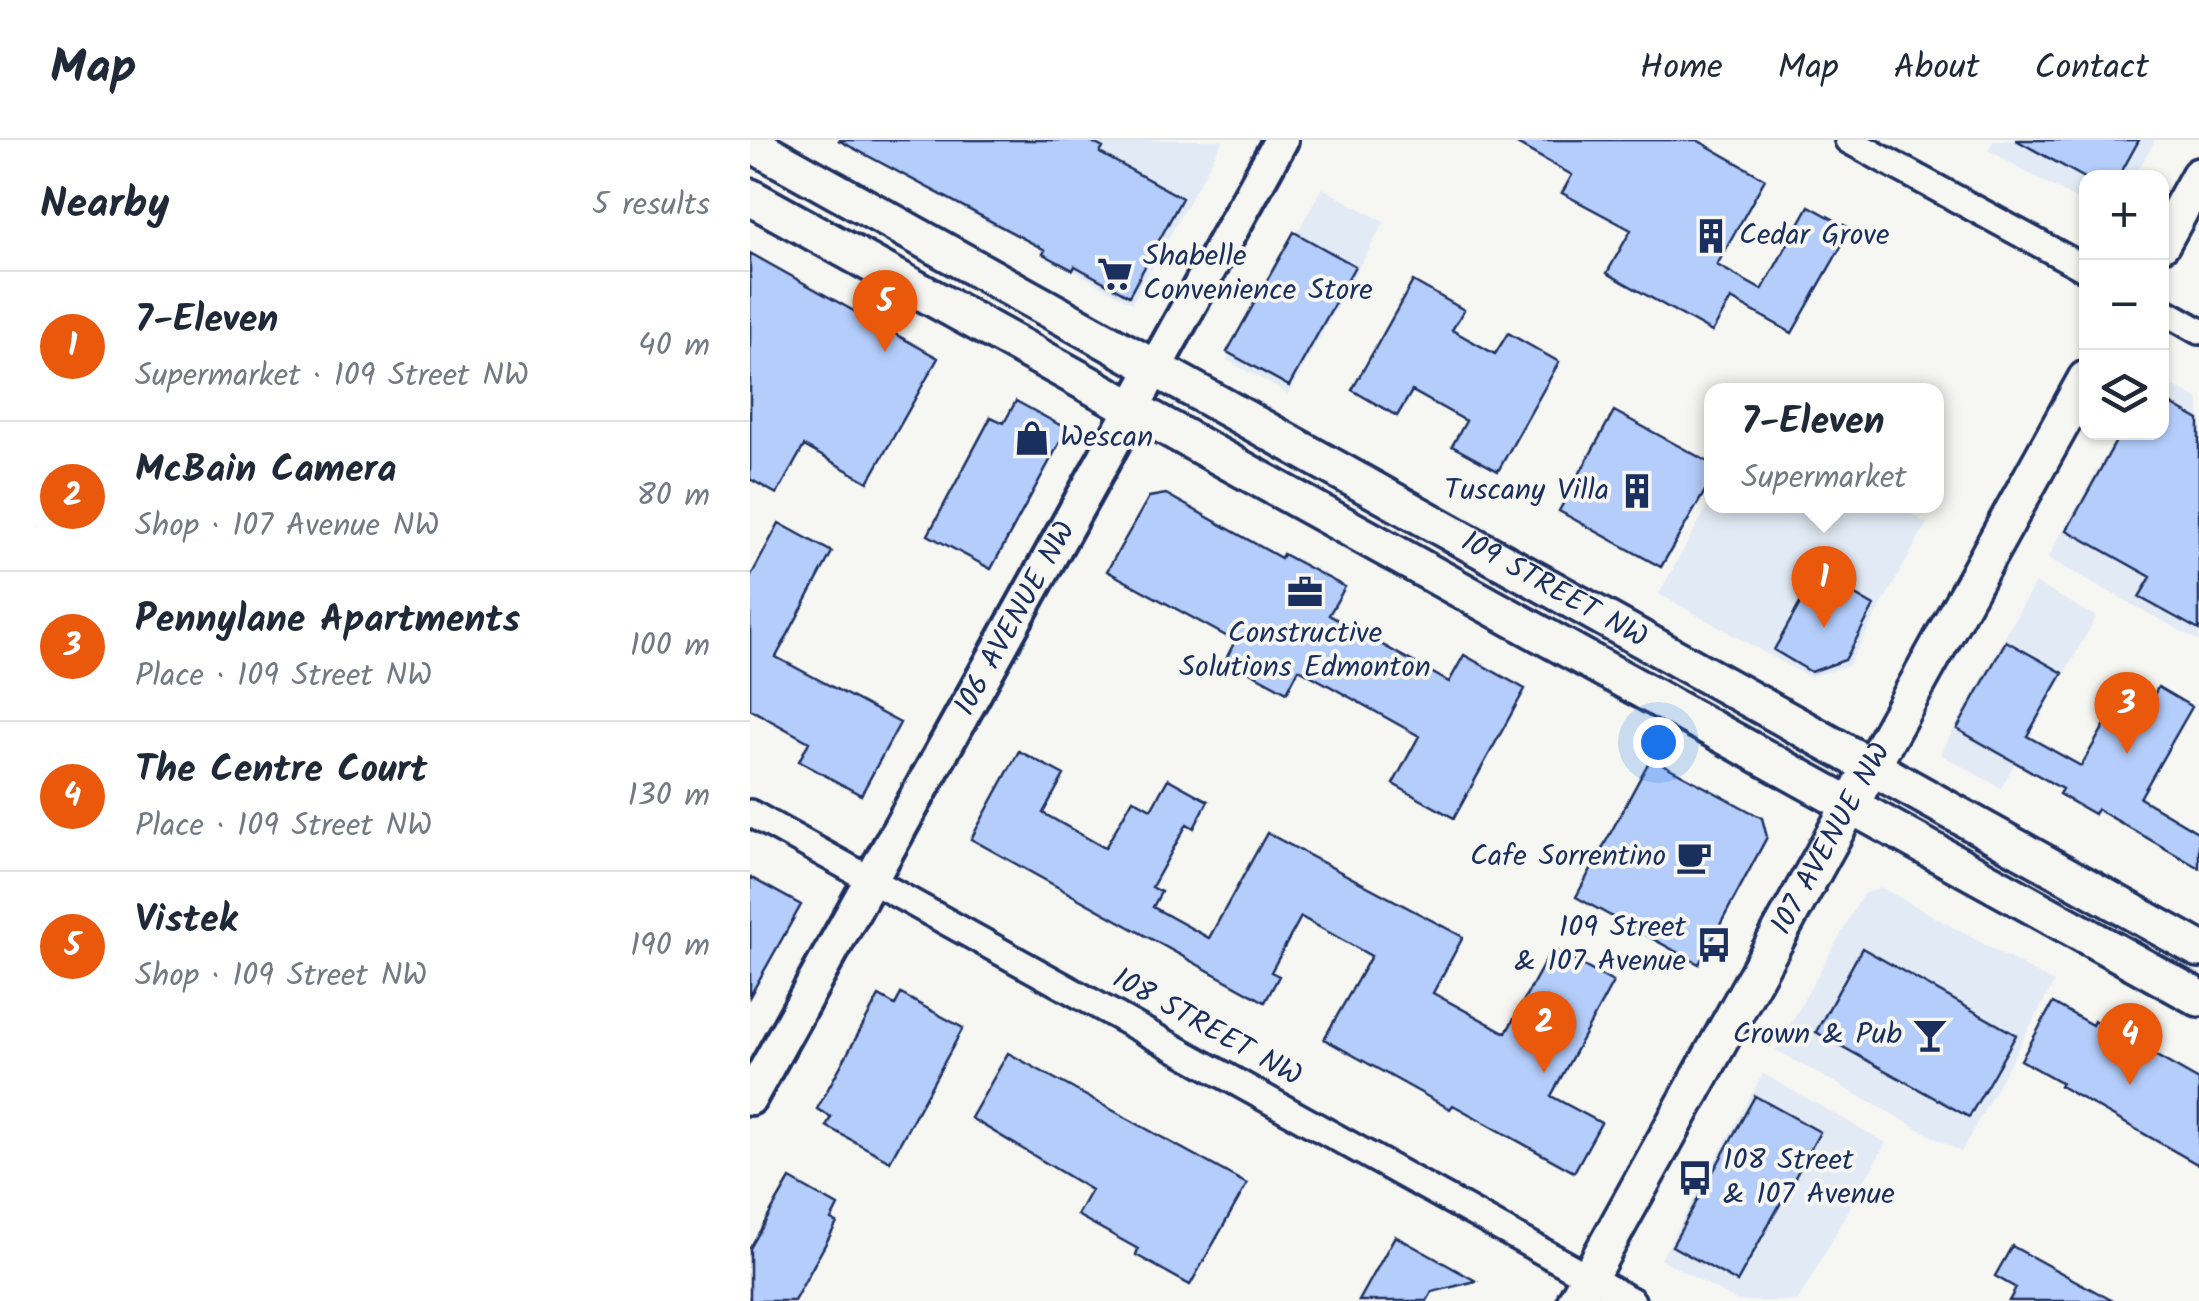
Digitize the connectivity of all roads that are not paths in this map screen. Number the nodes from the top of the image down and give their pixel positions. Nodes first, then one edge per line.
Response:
1 (1281, 140) edge
2 (1848, 140) edge
3 (750, 143) edge
4 (2199, 176) edge
5 (750, 196) edge
6 (2169, 230) edge
7 (2079, 265) edge
8 (2169, 314) edge
9 (2199, 331) edge
10 (1155, 368) junction
11 (2079, 391) edge
12 (1132, 408) junction
13 (1872, 767) junction
14 (1850, 807) junction
15 (750, 813) edge
16 (872, 879) junction
17 (2199, 950) edge
18 (2199, 998) edge
19 (750, 1098) edge
20 (1583, 1289) edge
21 (1632, 1301) edge

1 - 10 street, 106 AVENUE NW
2 - 7 street
3 - 10 main road, 109 STREET NW
4 - 6 main road
5 - 12 main road, 109 STREET NW
8 - 9 street
10 - 12 street, 106 AVENUE NW
10 - 13 main road, 109 STREET NW
11 - 13 main road, 107 AVENUE NW
12 - 14 main road, 109 STREET NW
12 - 16 street, 106 AVENUE NW
13 - 14 main road, 107 AVENUE NW
13 - 17 main road, 109 STREET NW
14 - 18 main road, 109 STREET NW
14 - 20 main road, 107 AVENUE NW
15 - 16 street, 108 STREET NW
16 - 19 street, 106 AVENUE NW
16 - 20 street, 108 STREET NW
20 - 21 street, 108 STREET NW

